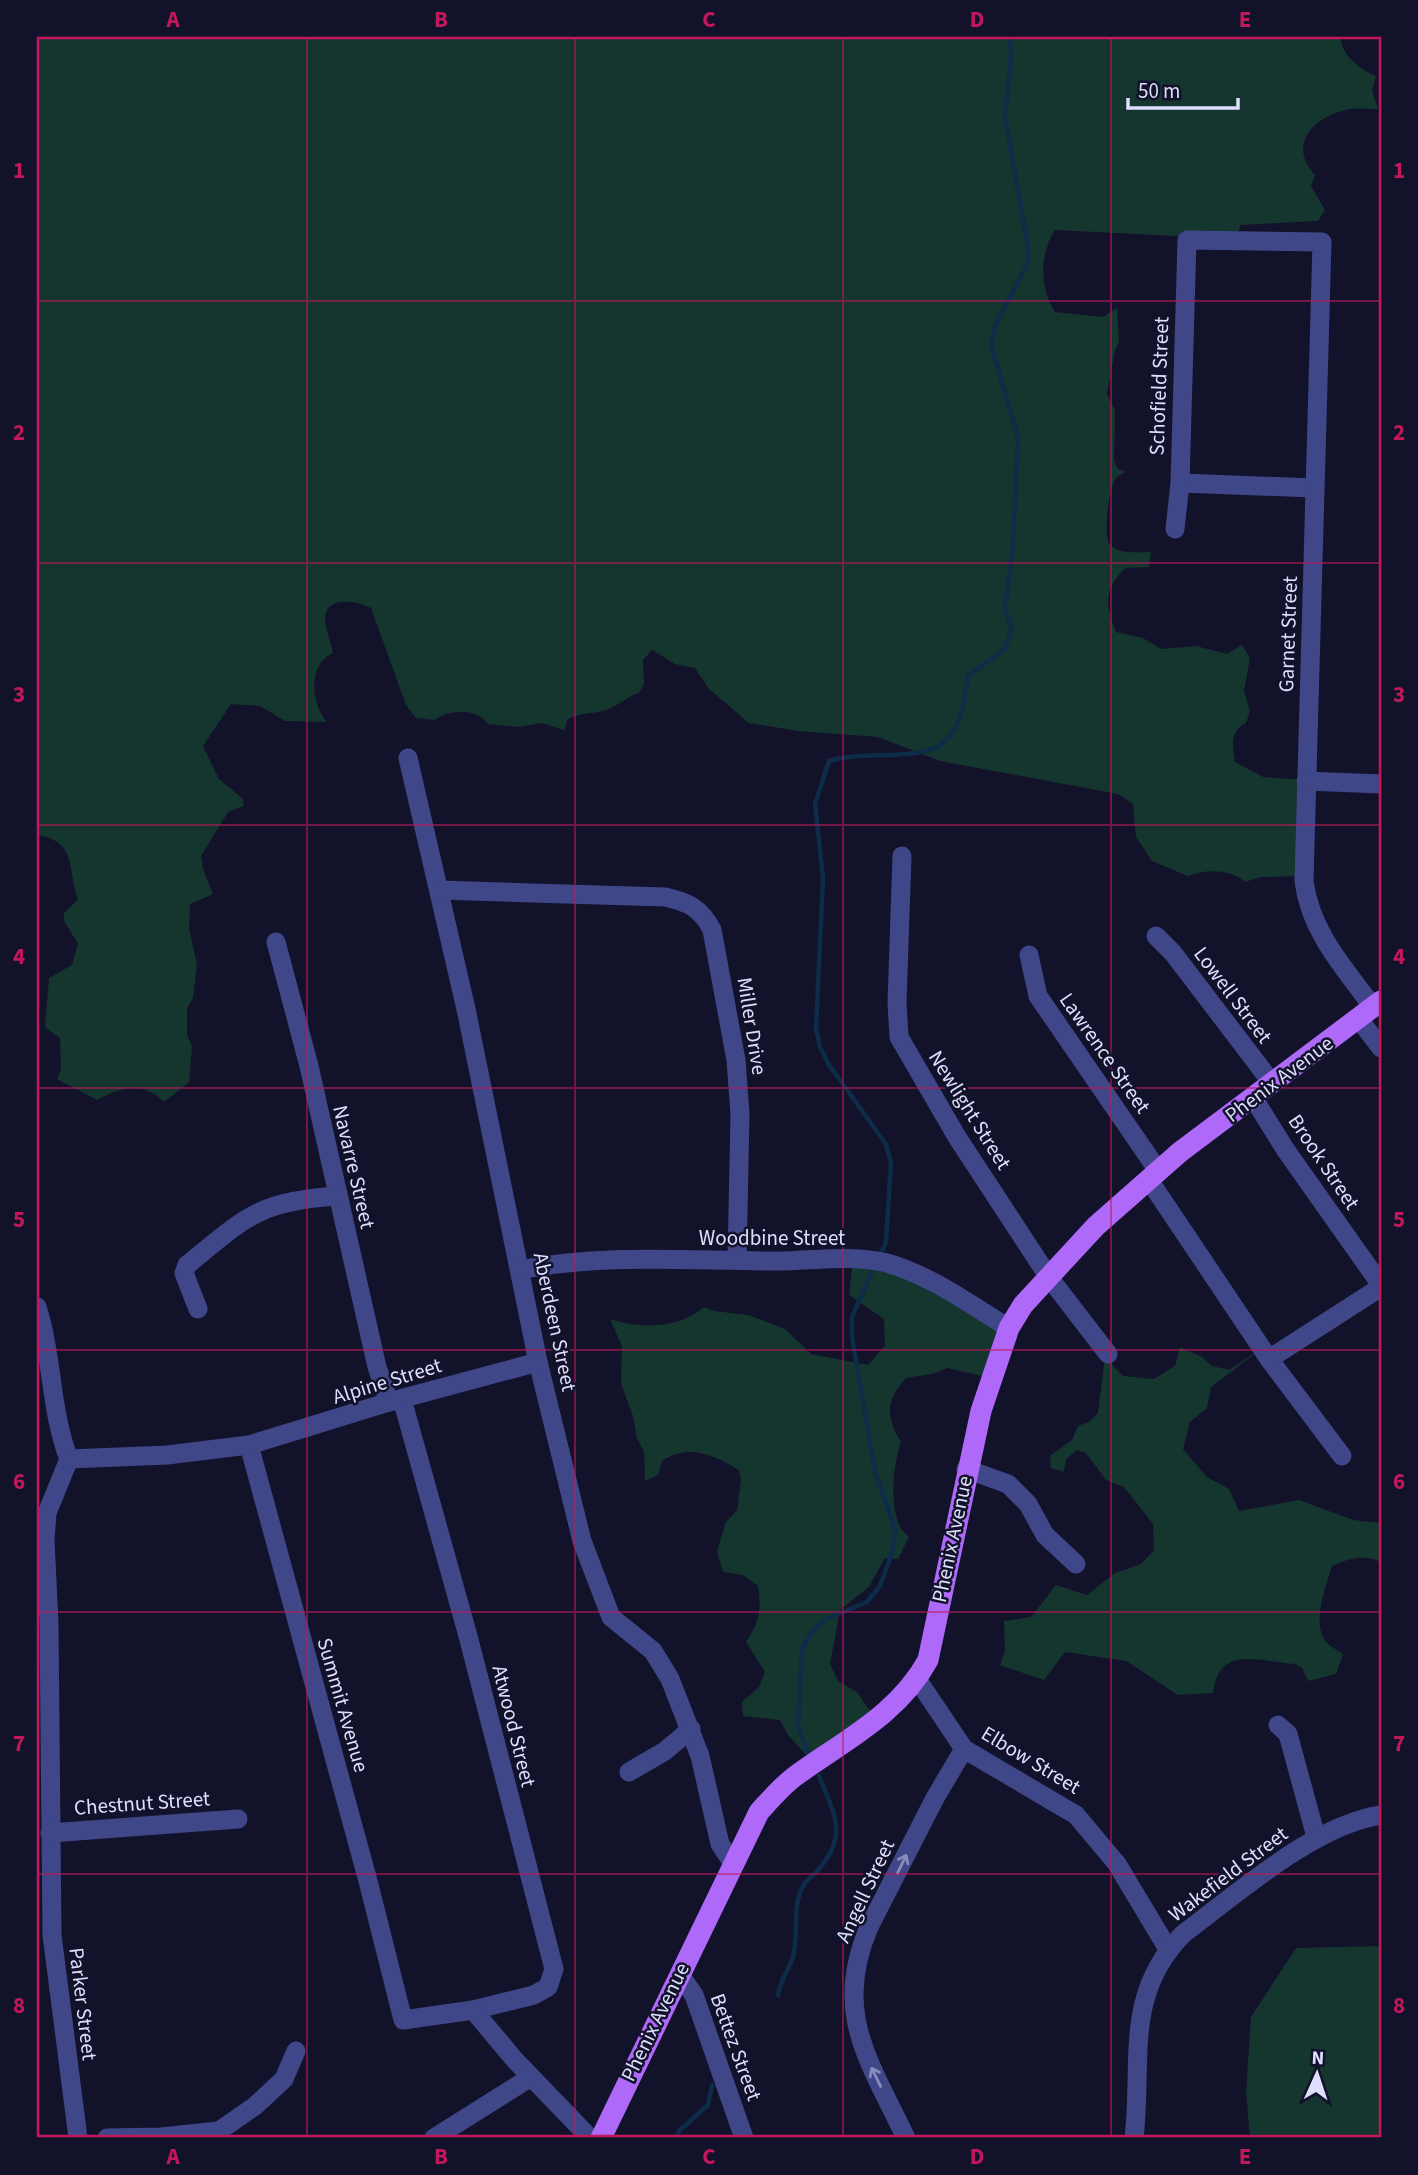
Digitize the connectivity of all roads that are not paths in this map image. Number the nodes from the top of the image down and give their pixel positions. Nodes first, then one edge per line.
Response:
1 (1322, 242) joint
2 (1180, 483) junction
3 (1314, 488) junction
4 (1175, 529) dead end
5 (408, 758) dead end
6 (1306, 781) junction
7 (1381, 784) edge
8 (902, 856) dead end
9 (439, 890) junction
10 (1156, 936) dead end
11 (276, 942) dead end
12 (1029, 955) dead end
13 (1371, 1009) edge
14 (1381, 1048) edge
15 (1272, 1083) junction
16 (1254, 1098) junction
17 (1154, 1176) junction
18 (337, 1196) junction
19 (737, 1260) junction
20 (520, 1270) junction
21 (1048, 1276) junction
22 (1381, 1286) edge
23 (37, 1307) edge
24 (198, 1309) dead end
25 (1009, 1328) junction
26 (1108, 1354) dead end
27 (1269, 1359) junction
28 (538, 1362) junction
29 (44, 1369) edge
30 (396, 1400) junction
31 (249, 1445) junction
32 (1342, 1456) dead end
33 (69, 1460) junction
34 (967, 1469) junction
35 (1076, 1564) dead end
36 (918, 1679) junction
37 (1279, 1725) dead end
38 (691, 1729) junction
39 (964, 1749) junction
40 (629, 1772) dead end
41 (1381, 1815) edge
42 (239, 1819) dead end
43 (50, 1833) junction
44 (1317, 1837) junction
45 (732, 1862) junction
46 (1168, 1949) junction
47 (680, 1975) junction
48 (473, 2010) junction
49 (296, 2051) dead end
50 (531, 2077) junction
51 (78, 2138) edge
52 (107, 2138) edge
53 (433, 2138) edge
54 (590, 2138) edge
55 (601, 2138) edge
56 (744, 2138) edge
57 (906, 2138) edge
58 (1134, 2138) edge

1 - 2 street, Schofield Street
1 - 3 street, Garnet Street
2 - 3 street, Schofield Street
2 - 4 street
3 - 6 street, Garnet Street
5 - 9 street, Aberdeen Street
6 - 7 street
6 - 13 street, Garnet Street
8 - 21 street, Newlight Street
9 - 19 street, Miller Drive
9 - 20 street, Aberdeen Street
10 - 15 street, Lowell Street
11 - 18 street, Navarre Street
12 - 17 street, Lawrence Street
13 - 14 street, Garnet Street
13 - 15 main road, Phenix Avenue
15 - 16 main road, Phenix Avenue
16 - 17 main road, Phenix Avenue
16 - 22 street, Brook Street
17 - 21 main road, Phenix Avenue
17 - 27 street, Lawrence Street
18 - 24 street
18 - 30 street, Navarre Street
19 - 20 street, Woodbine Street
19 - 25 street, Woodbine Street
20 - 28 street, Aberdeen Street
21 - 25 main road, Phenix Avenue
21 - 26 street, Newlight Street
22 - 27 street
23 - 29 street
25 - 34 main road, Phenix Avenue
27 - 32 street, Lawrence Street
28 - 30 street, Alpine Street
28 - 38 street, Aberdeen Street
29 - 33 street
30 - 31 street, Alpine Street
30 - 48 street, Atwood Street
31 - 33 street
31 - 48 street, Summit Avenue
33 - 43 street, Parker Street
34 - 35 street
34 - 36 main road, Phenix Avenue
36 - 39 street, Elbow Street
36 - 45 main road, Phenix Avenue
37 - 44 street
38 - 40 street
38 - 45 street, Aberdeen Street
39 - 46 street, Elbow Street
57 -> 39 street, Angell Street
41 - 44 street, Wakefield Street
42 - 43 street, Chestnut Street
43 - 51 street, Parker Street
44 - 46 street, Wakefield Street
45 - 47 main road, Phenix Avenue
46 - 58 street, Wakefield Street
47 - 55 main road, Phenix Avenue
47 - 56 street, Bettez Street
48 - 50 street
49 - 52 street
50 - 53 street
50 - 54 street

